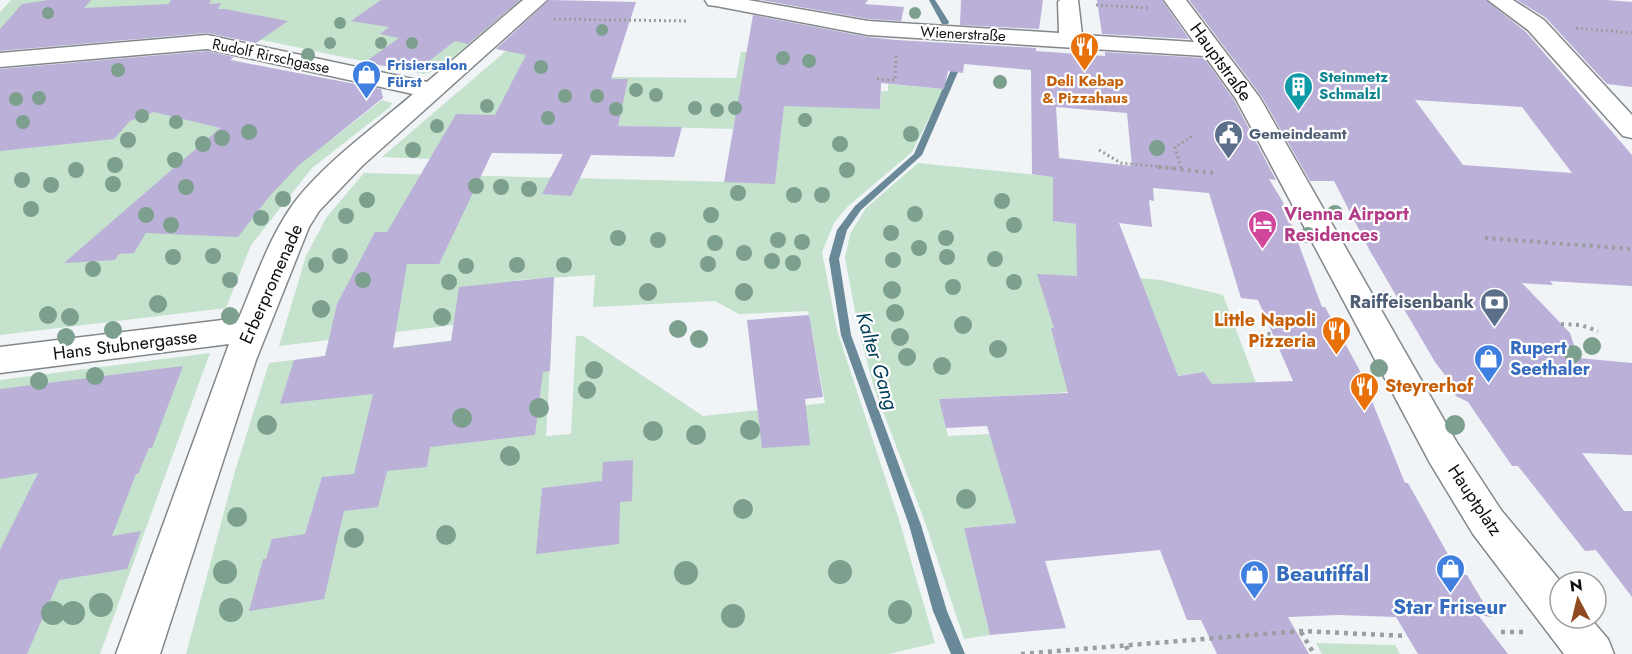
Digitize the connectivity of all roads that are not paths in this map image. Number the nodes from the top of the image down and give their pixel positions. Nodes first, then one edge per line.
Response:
1 (716, 0) edge
2 (1498, 0) edge
3 (1069, 2) road end
4 (1179, 5) edge
5 (528, 7) edge
6 (1071, 41) junction
7 (1214, 50) junction
8 (0, 60) edge
9 (432, 91) junction
10 (1632, 130) edge
11 (250, 329) junction
12 (0, 360) edge
13 (1403, 378) joint
14 (1548, 599) edge
15 (1573, 630) edge
16 (138, 654) edge
17 (1592, 654) edge

1 - 6 street, Wienerstraße
2 - 10 street
3 - 6 street
4 - 7 street, Hauptstraße
5 - 9 street, Erberpromenade
6 - 7 street, Wienerstraße
7 - 13 street, Hauptstraße
8 - 9 street, Rudolf Rirschgasse
9 - 11 street, Erberpromenade
11 - 12 street, Hans Stubnergasse
11 - 16 street, Erberpromenade
13 - 14 street, Hauptplatz
15 - 17 street

